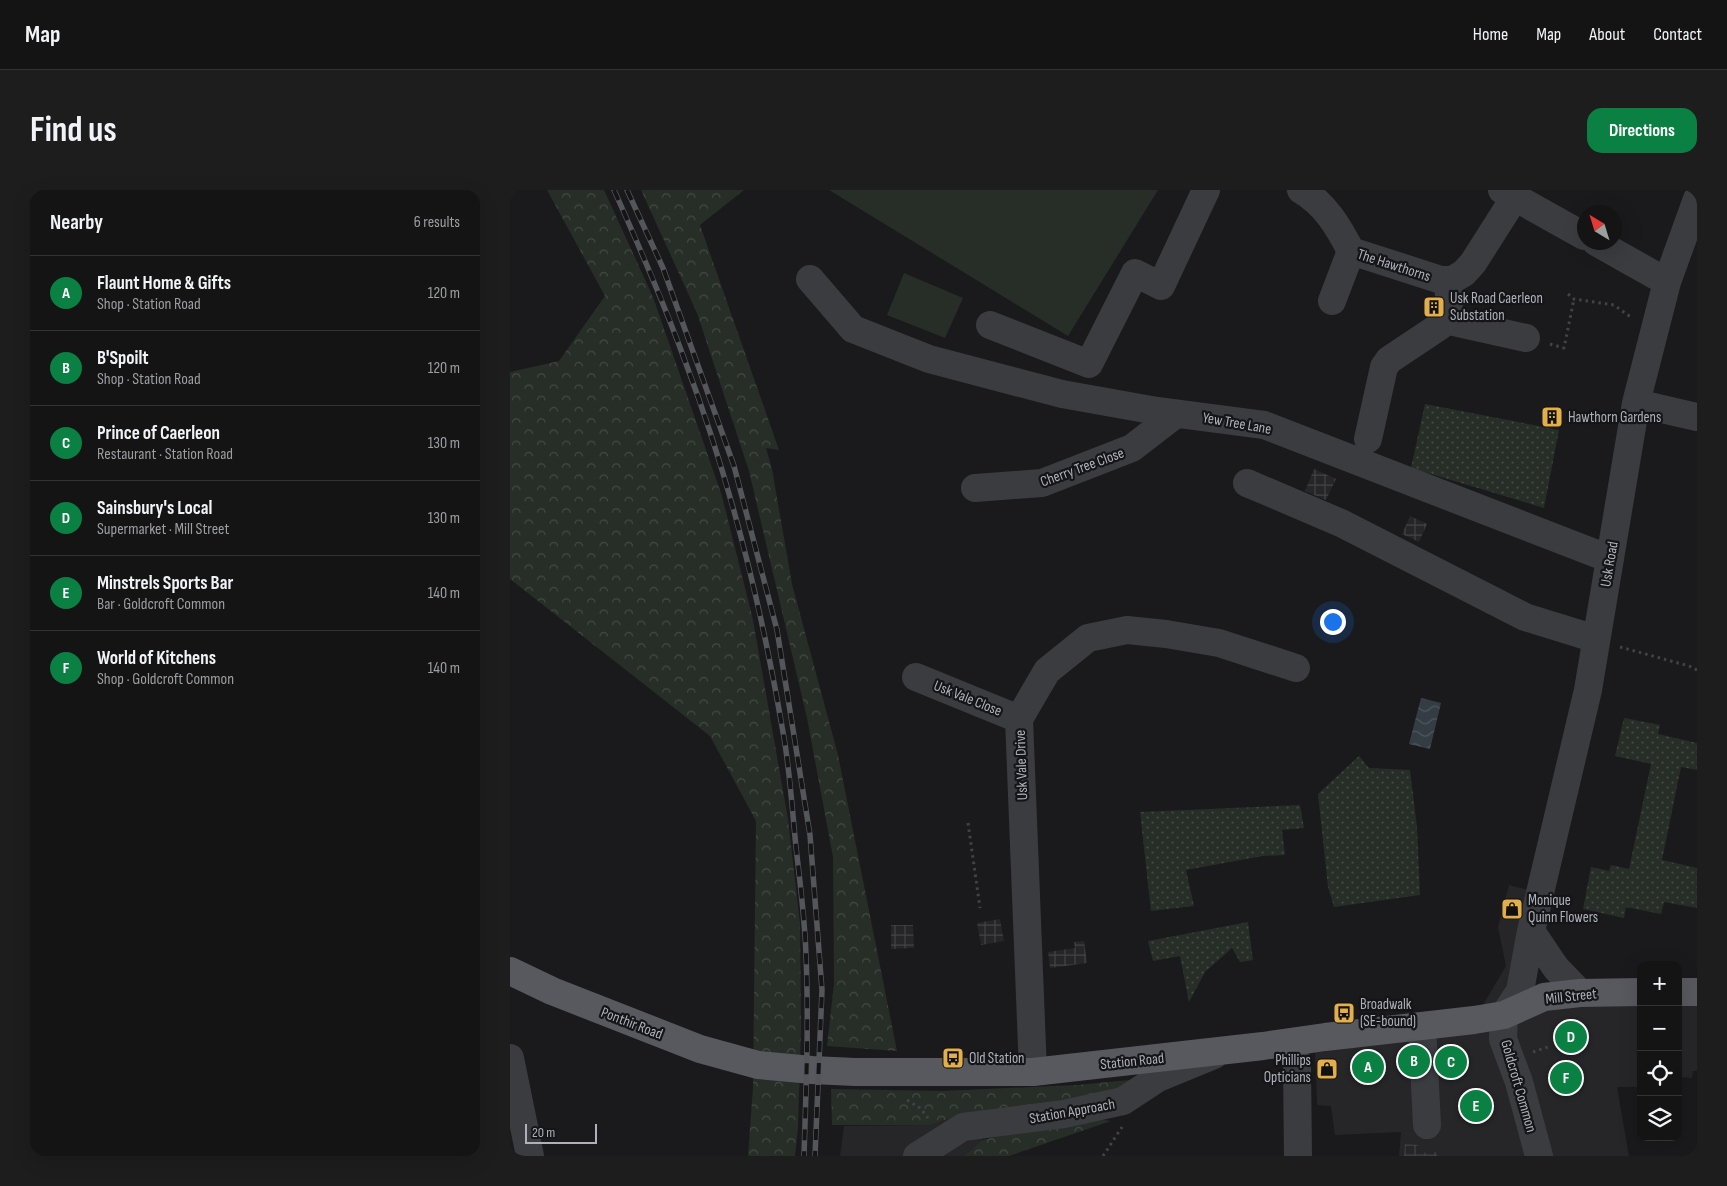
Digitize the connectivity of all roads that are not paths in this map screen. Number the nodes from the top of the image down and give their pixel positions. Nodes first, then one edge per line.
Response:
1 (1206, 190) edge
2 (1301, 190) edge
3 (1509, 194) edge
4 (1697, 199) edge
5 (1577, 232) edge
6 (1610, 250) edge
7 (1351, 251) junction
8 (810, 279) dead end
9 (1448, 280) junction
10 (1667, 282) junction
11 (1332, 301) dead end
12 (1445, 320) junction
13 (990, 326) dead end
14 (1526, 338) road end
15 (1636, 403) junction
16 (1176, 414) junction
17 (1697, 417) edge
18 (1368, 439) dead end
19 (1247, 483) dead end
20 (975, 488) dead end
21 (1610, 559) junction
22 (1596, 640) junction
23 (1296, 668) dead end
24 (916, 677) dead end
25 (1019, 719) junction
26 (1531, 931) junction
27 (510, 971) edge
28 (1637, 992) edge
29 (1682, 992) edge
30 (1697, 992) edge
31 (1580, 993) junction
32 (1504, 1015) junction
33 (1422, 1026) junction
34 (1293, 1043) junction
35 (1222, 1051) junction
36 (510, 1058) edge
37 (758, 1065) joint
38 (1033, 1072) junction
39 (1427, 1125) dead end
40 (523, 1151) edge
41 (917, 1156) edge
42 (1298, 1156) edge
43 (1539, 1156) edge

1 - 13 street
2 - 7 street, The Hawthorns
3 - 5 street, The Hawthorns
3 - 9 street, The Hawthorns
4 - 10 street, Usk Road
6 - 10 street
7 - 9 street, The Hawthorns
7 - 11 street, The Hawthorns
8 - 16 street, Yew Tree Lane
9 - 12 street
10 - 15 street, Usk Road
12 - 14 street
12 - 18 street
15 - 17 street
15 - 21 street, Usk Road
16 - 20 street, Cherry Tree Close
16 - 21 street, Yew Tree Lane
19 - 22 street
21 - 22 street, Usk Road
22 - 26 street, Usk Road
23 - 25 street, Usk Vale Drive
24 - 25 street, Usk Vale Close
25 - 38 street, Usk Vale Drive
26 - 31 street
26 - 32 street, Usk Road
27 - 37 main road, Ponthir Road
28 - 31 main road, Mill Street
29 - 30 main road
31 - 32 main road, Mill Street
32 - 33 main road, Station Road
32 - 43 street, Goldcroft Common
33 - 34 main road, Station Road
33 - 39 street
34 - 35 main road, Station Road
34 - 42 street
35 - 38 main road, Station Road
35 - 41 street, Station Approach
36 - 40 street
37 - 38 main road, Station Road

